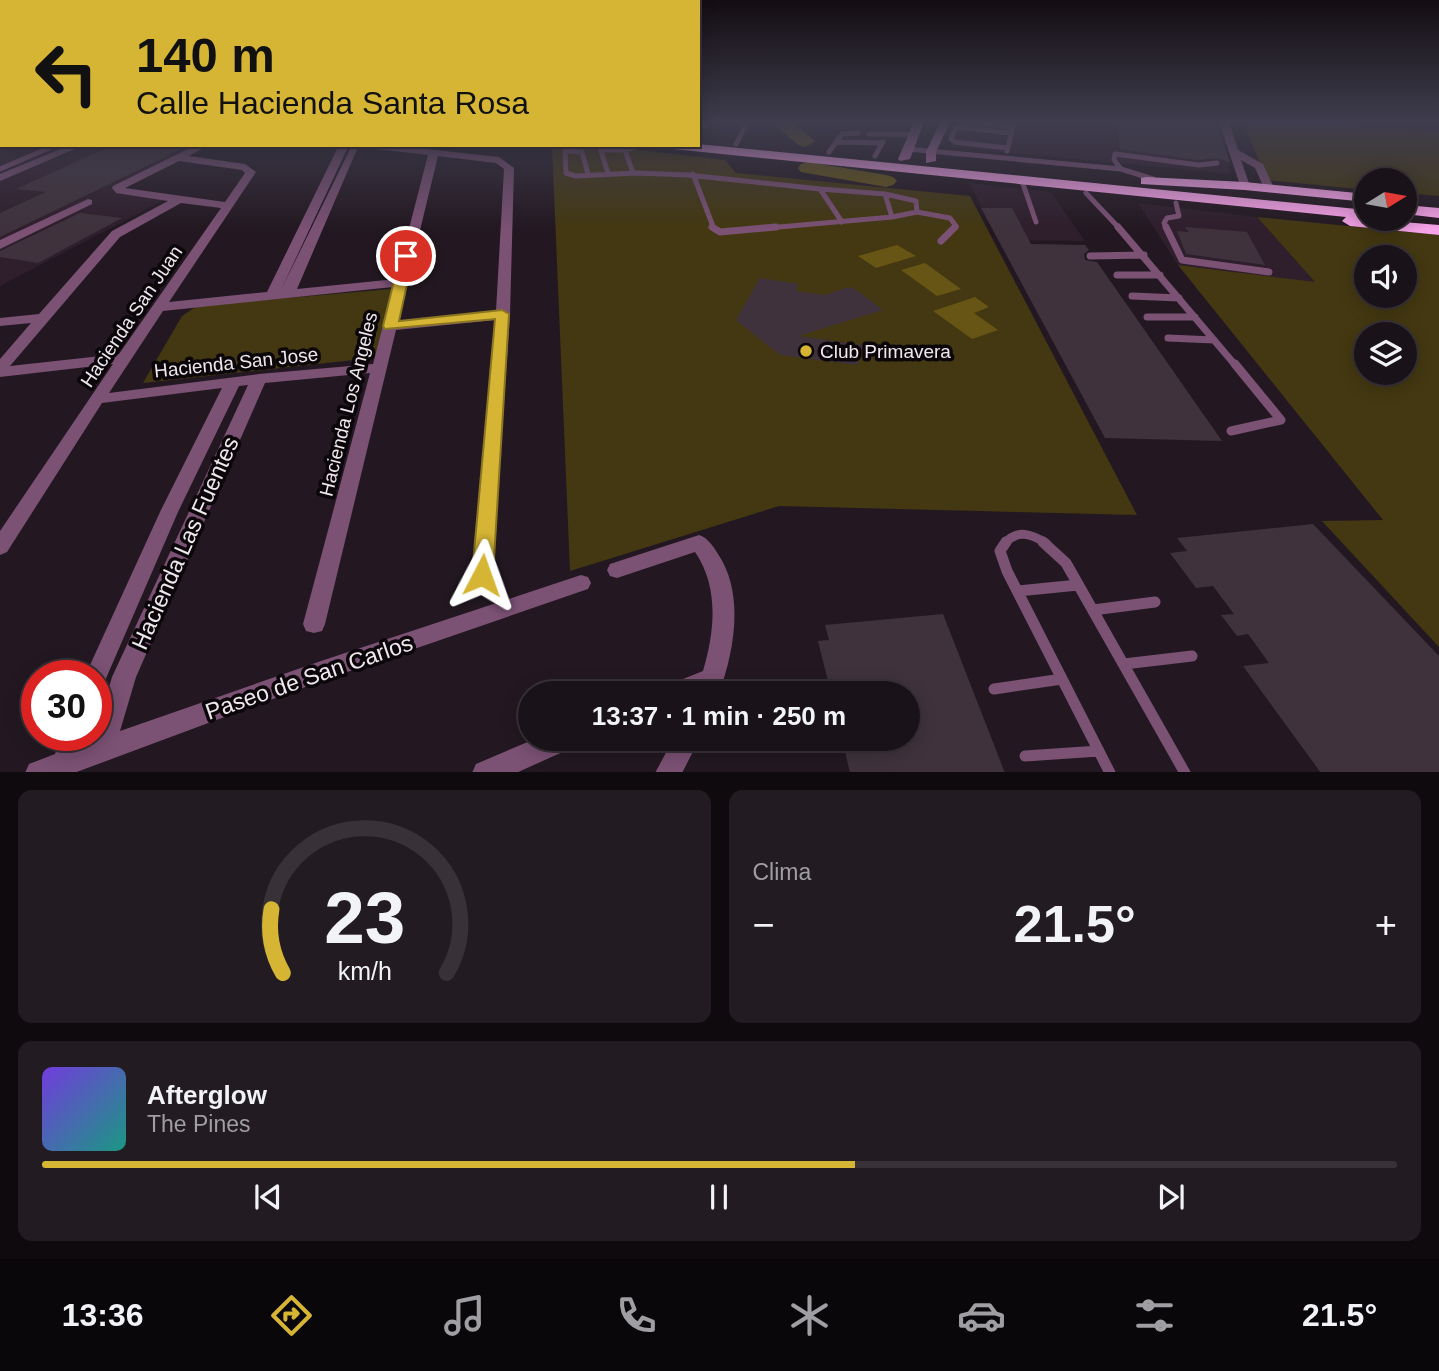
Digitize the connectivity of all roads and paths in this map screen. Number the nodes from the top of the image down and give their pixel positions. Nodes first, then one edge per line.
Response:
1 (26, 158) edge
2 (48, 158) edge
3 (177, 158) joint
4 (338, 158) edge
5 (352, 158) edge
6 (433, 158) edge
7 (473, 158) edge
8 (566, 158) edge
9 (584, 158) edge
10 (604, 158) edge
11 (628, 158) edge
12 (799, 158) edge
13 (942, 158) edge
14 (1005, 158) edge
15 (1115, 158) edge
16 (1151, 158) edge
17 (1237, 158) edge
18 (1245, 158) edge
19 (1217, 163) dead end
20 (0, 169) edge
21 (608, 173) junction
22 (633, 173) junction
23 (588, 174) junction
24 (693, 174) junction
25 (1120, 175) junction
26 (0, 178) edge
27 (1022, 181) junction
28 (1049, 184) junction
29 (1245, 186) junction
30 (820, 188) junction
31 (1269, 188) junction
32 (1086, 193) junction
33 (885, 194) junction
34 (1354, 197) edge
35 (180, 199) junction
36 (88, 202) dead end
37 (1418, 202) edge
38 (1176, 203) junction
39 (1300, 204) junction
40 (1439, 204) edge
41 (230, 206) junction
42 (1354, 206) edge
43 (1418, 211) edge
44 (917, 212) junction
45 (1354, 213) edge
46 (1439, 213) edge
47 (892, 217) junction
48 (1418, 220) edge
49 (842, 222) junction
50 (1036, 222) dead end
51 (1439, 222) edge
52 (1439, 230) edge
53 (942, 241) dead end
54 (0, 244) edge
55 (1090, 256) dead end
56 (1144, 256) junction
57 (1269, 272) dead end
58 (1117, 275) dead end
59 (1160, 275) junction
60 (400, 282) junction
61 (288, 293) junction
62 (272, 295) junction
63 (1132, 296) dead end
64 (1180, 298) junction
65 (161, 307) junction
66 (502, 314) junction
67 (1147, 317) dead end
68 (1195, 317) junction
69 (41, 318) junction
70 (0, 322) edge
71 (390, 326) junction
72 (1168, 338) dead end
73 (1214, 340) junction
74 (124, 358) junction
75 (380, 368) junction
76 (0, 370) edge
77 (259, 379) junction
78 (233, 382) junction
79 (98, 399) junction
80 (1231, 431) dead end
81 (200, 509) junction
82 (169, 512) junction
83 (0, 547) edge
84 (617, 570) dead end
85 (482, 575) dead end
86 (581, 583) dead end
87 (1078, 585) junction
88 (1018, 591) junction
89 (1155, 603) dead end
90 (1093, 610) junction
91 (314, 624) dead end
92 (1192, 656) dead end
93 (103, 660) edge
94 (1124, 664) junction
95 (1062, 679) junction
96 (712, 681) edge
97 (994, 689) dead end
98 (112, 719) edge
99 (112, 747) edge
100 (68, 751) edge
101 (100, 751) edge
102 (536, 751) edge
103 (680, 751) edge
104 (1099, 751) junction
105 (1025, 756) dead end
106 (64, 763) junction
107 (38, 772) edge
108 (485, 772) edge
109 (668, 772) edge
110 (1110, 772) edge
111 (1185, 772) edge

1 - 20 lane
2 - 26 street
3 - 35 street
3 - 41 street, Hacienda San Juan
4 - 62 street
5 - 61 street
6 - 60 street, Hacienda Los Angeles
7 - 66 street
8 - 23 lane
9 - 23 lane
10 - 21 lane
11 - 22 lane
12 - 27 highway
13 - 25 highway
14 - 25 lane
15 - 25 lane
16 - 19 lane
17 - 29 street
18 - 31 street
21 - 22 lane
21 - 23 lane
22 - 24 lane
24 - 30 lane
24 - 49 lane
25 - 29 highway
25 - 39 highway
27 - 28 highway
27 - 50 lane
28 - 32 highway
28 - 39 highway
29 - 31 highway
30 - 33 lane
30 - 49 lane
31 - 34 highway
32 - 38 highway
32 - 56 lane
33 - 44 lane
33 - 47 lane
35 - 41 street
35 - 69 street
36 - 54 street
37 - 40 highway
38 - 52 highway
38 - 57 lane
39 - 42 highway
39 - 45 highway
41 - 65 street, Hacienda San Juan
43 - 46 highway
44 - 47 lane
44 - 53 lane
47 - 49 lane
48 - 51 highway
55 - 56 lane
56 - 59 lane
58 - 59 lane
59 - 64 lane
60 - 61 street
60 - 71 street, Hacienda Los Angeles
61 - 62 street
62 - 65 street
63 - 64 lane
64 - 68 lane
65 - 74 street, Hacienda San Juan
66 - 71 street
66 - 85 street
67 - 68 lane
68 - 73 lane
69 - 70 street
69 - 76 street
71 - 75 street, Hacienda Los Angeles
72 - 73 lane
73 - 80 lane
74 - 76 street
74 - 79 street, Hacienda San Juan
75 - 77 street, Hacienda San Jose
75 - 91 street, Hacienda Los Angeles
77 - 78 street, Hacienda San Jose
77 - 81 street, Hacienda Las Fuentes
78 - 79 street, Hacienda San Jose
78 - 82 street, Hacienda Las Fuentes
79 - 83 street, Hacienda San Juan
81 - 82 street
81 - 98 street, Hacienda Las Fuentes
82 - 93 street, Hacienda Las Fuentes
84 - 96 street
86 - 99 street, Paseo de San Carlos
87 - 88 lane
87 - 88 lane
87 - 90 lane
88 - 95 lane
89 - 90 lane
90 - 94 lane
92 - 94 lane
94 - 111 lane
95 - 97 lane
95 - 104 lane
100 - 106 street
101 - 106 street, Paseo de San Carlos
102 - 108 street
103 - 109 street
104 - 105 lane
104 - 110 lane
106 - 107 street, Paseo de San Carlos

